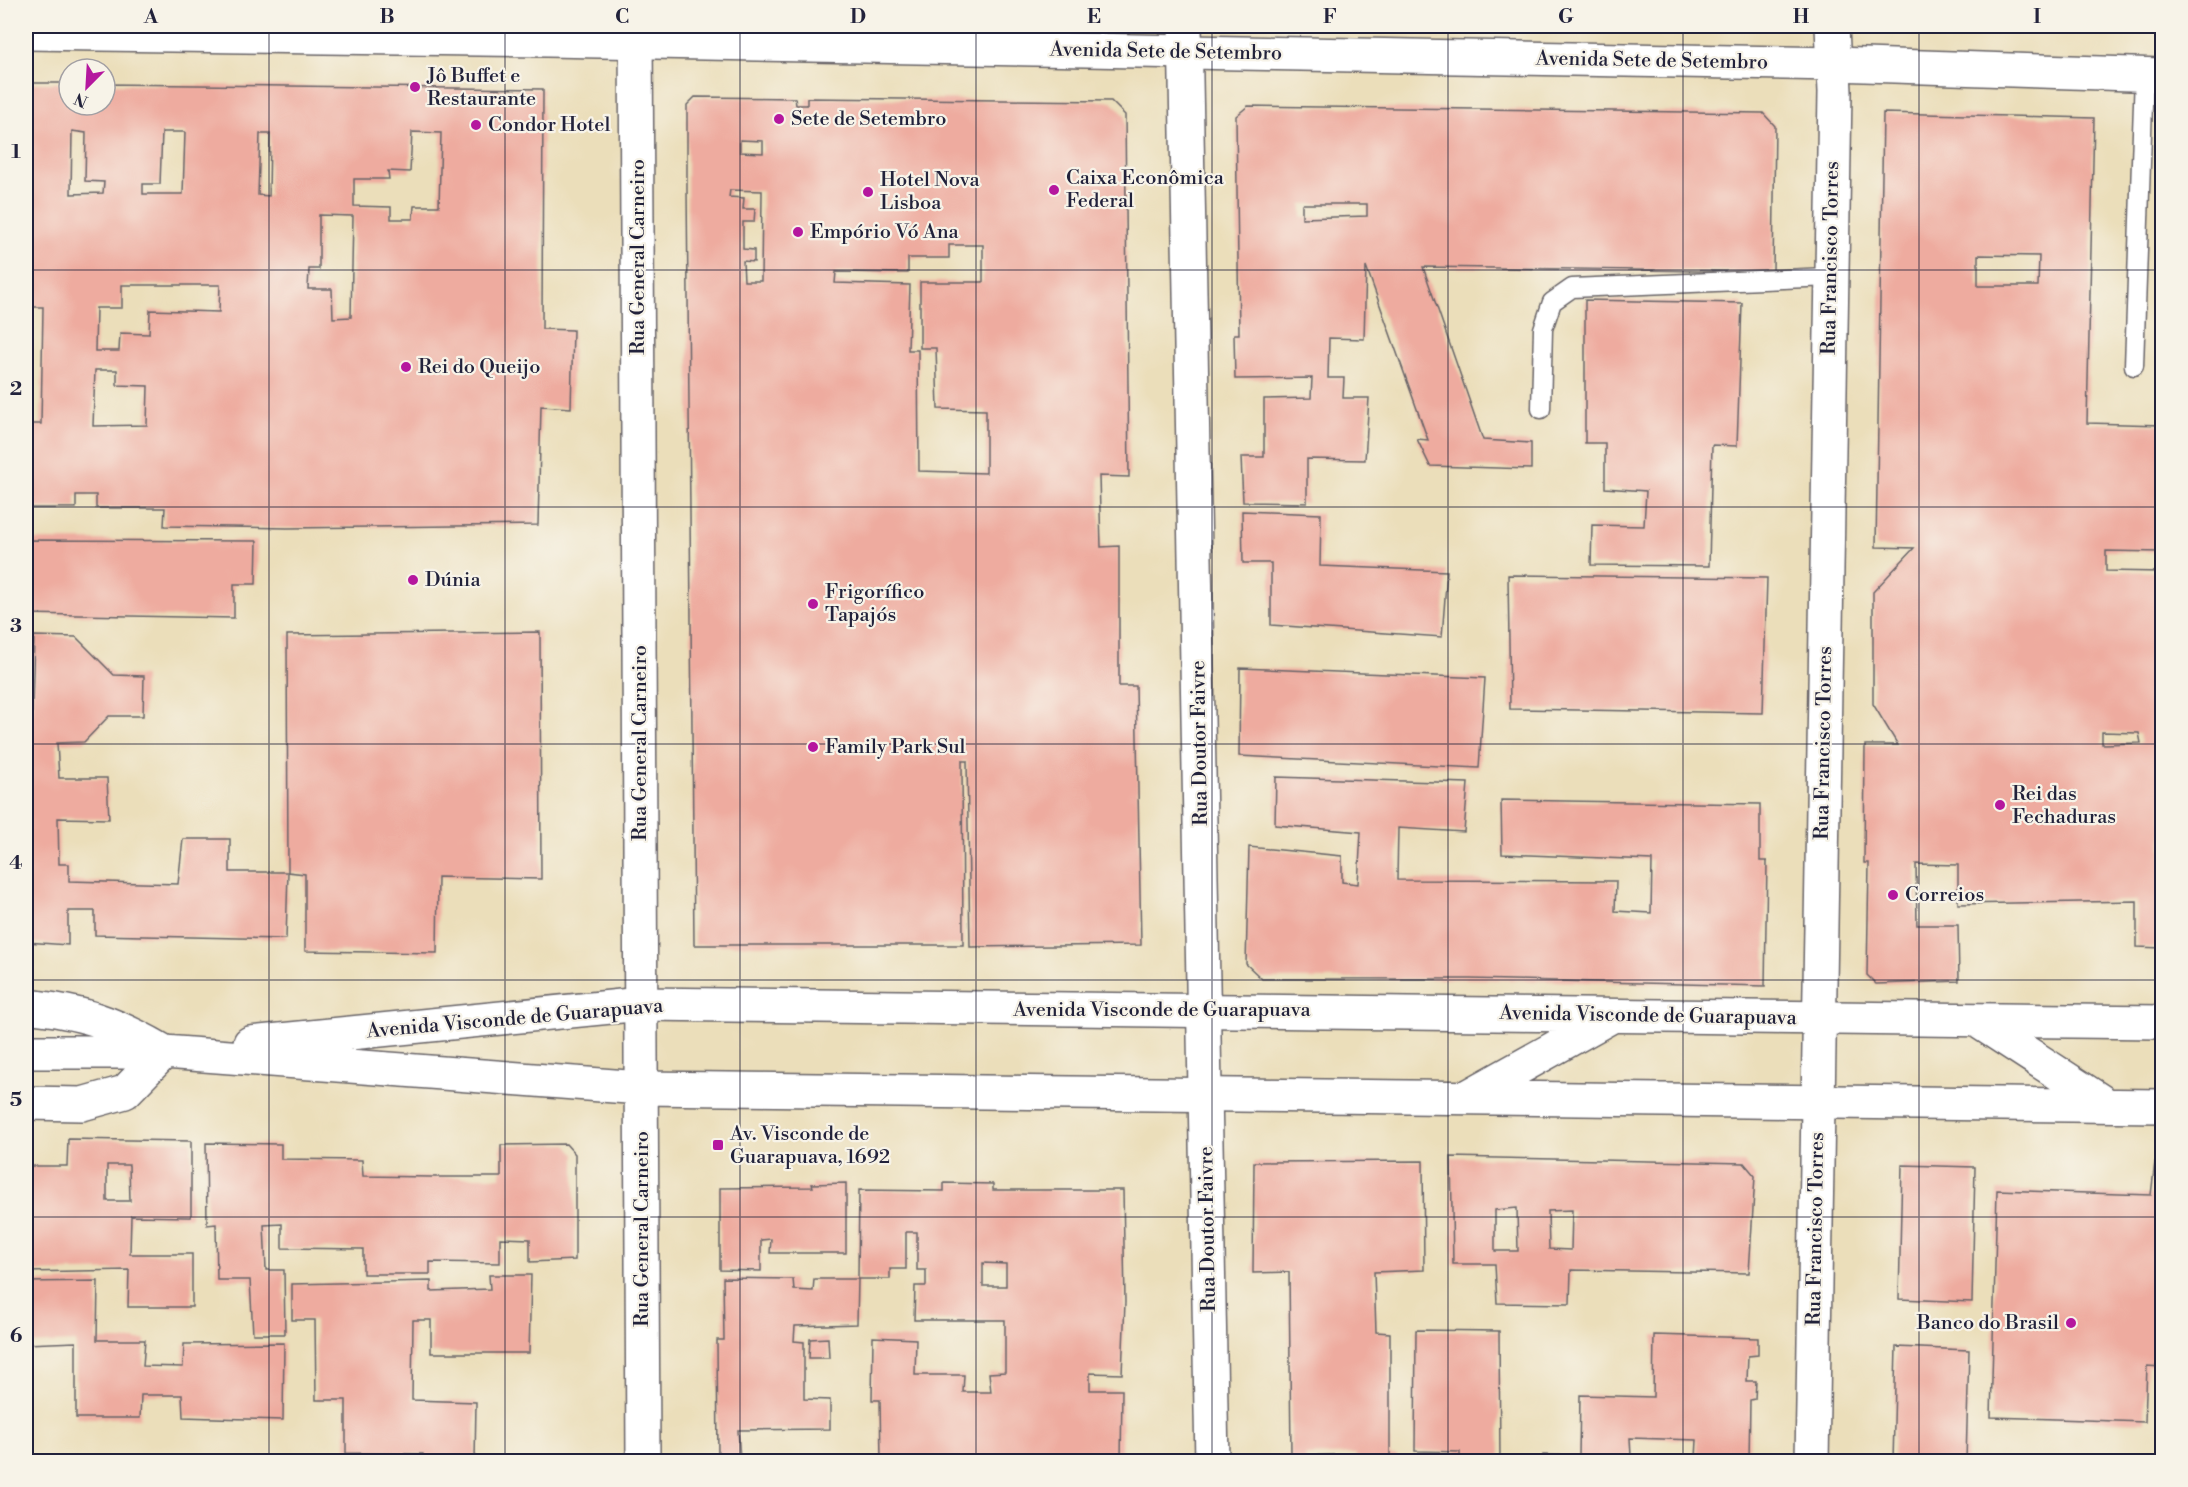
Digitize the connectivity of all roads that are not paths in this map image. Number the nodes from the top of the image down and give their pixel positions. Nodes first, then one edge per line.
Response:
1 (1832, 26) edge
2 (26, 33) edge
3 (636, 34) edge
4 (1186, 39) edge
5 (1835, 64) junction
6 (2153, 75) edge
7 (1831, 277) junction
8 (2134, 366) dead end
9 (1541, 409) dead end
10 (640, 1004) junction
11 (26, 1006) edge
12 (1204, 1011) junction
13 (1612, 1016) junction
14 (1820, 1018) junction
15 (1976, 1020) junction
16 (2163, 1022) edge
17 (26, 1052) edge
18 (164, 1052) junction
19 (641, 1088) junction
20 (1206, 1094) junction
21 (1465, 1098) junction
22 (26, 1102) edge
23 (1818, 1102) junction
24 (2107, 1105) junction
25 (2163, 1106) edge
26 (643, 1461) edge
27 (1212, 1461) edge
28 (1812, 1461) edge

1 - 5 main road, Rua Francisco Torres
2 - 3 main road, Avenida Sete de Setembro
3 - 4 main road, Avenida Sete de Setembro
3 - 10 main road, Rua General Carneiro
4 - 5 main road, Avenida Sete de Setembro
4 - 12 main road, Rua Doutor Faivre
5 - 6 main road, Avenida Sete de Setembro
5 - 7 main road, Rua Francisco Torres
6 - 8 lane
7 - 9 lane
7 - 14 main road, Rua Francisco Torres
10 - 12 main road, Avenida Visconde de Guarapuava
10 - 18 main road, Avenida Visconde de Guarapuava
10 - 19 main road, Rua General Carneiro
11 - 18 main road
12 - 13 main road, Avenida Visconde de Guarapuava
12 - 20 main road, Rua Doutor Faivre
13 - 14 main road, Avenida Visconde de Guarapuava
13 - 21 main road
14 - 15 main road, Avenida Visconde de Guarapuava
14 - 23 main road, Rua Francisco Torres
15 - 16 main road, Avenida Visconde de Guarapuava
15 - 24 main road
17 - 18 main road, Avenida Visconde de Guarapuava
18 - 19 main road, Avenida Visconde de Guarapuava
18 - 22 main road
19 - 20 main road, Avenida Visconde de Guarapuava
19 - 26 main road, Rua General Carneiro
20 - 21 main road, Avenida Visconde de Guarapuava
20 - 27 main road, Rua Doutor Faivre
21 - 23 main road, Avenida Visconde de Guarapuava
23 - 24 main road, Avenida Visconde de Guarapuava
23 - 28 main road, Rua Francisco Torres
24 - 25 main road, Avenida Visconde de Guarapuava

